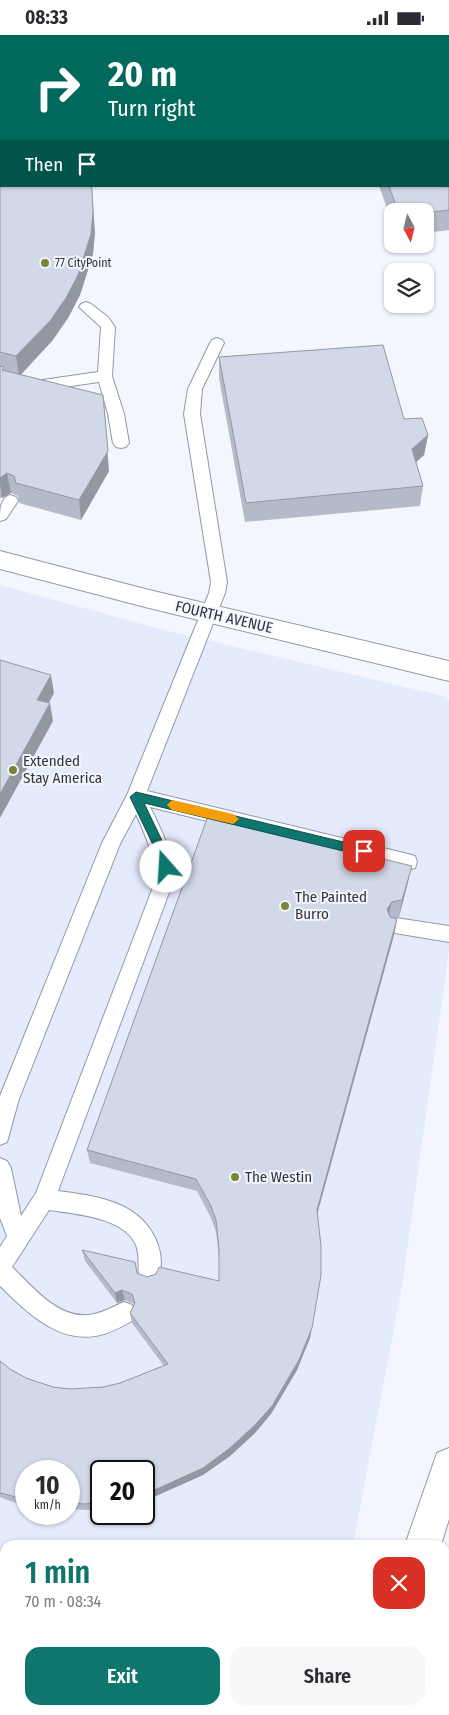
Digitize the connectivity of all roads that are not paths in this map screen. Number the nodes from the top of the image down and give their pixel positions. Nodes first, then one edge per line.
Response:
1 (86, 307) dead end
2 (216, 343) dead end
3 (106, 376) junction
4 (0, 379) edge
5 (121, 443) dead end
6 (10, 501) dead end
7 (0, 515) edge
8 (0, 560) edge
9 (208, 614) junction
10 (449, 671) edge
11 (136, 797) junction
12 (408, 862) dead end
13 (396, 926) edge
14 (449, 934) edge
15 (0, 1135) edge
16 (0, 1168) edge
17 (44, 1199) junction
18 (18, 1237) junction
19 (0, 1265) edge
20 (0, 1271) edge
21 (149, 1275) edge
22 (124, 1313) edge
23 (449, 1465) edge
24 (425, 1540) edge

1 - 3 lane
2 - 9 lane
3 - 4 lane
3 - 5 lane
6 - 7 lane
8 - 9 street, FOURTH AVENUE
9 - 10 street, FOURTH AVENUE
9 - 11 lane
11 - 12 lane
11 - 15 lane
11 - 17 lane
13 - 14 lane
16 - 18 lane
17 - 18 lane
17 - 21 lane
18 - 19 lane
20 - 22 lane
23 - 24 street

